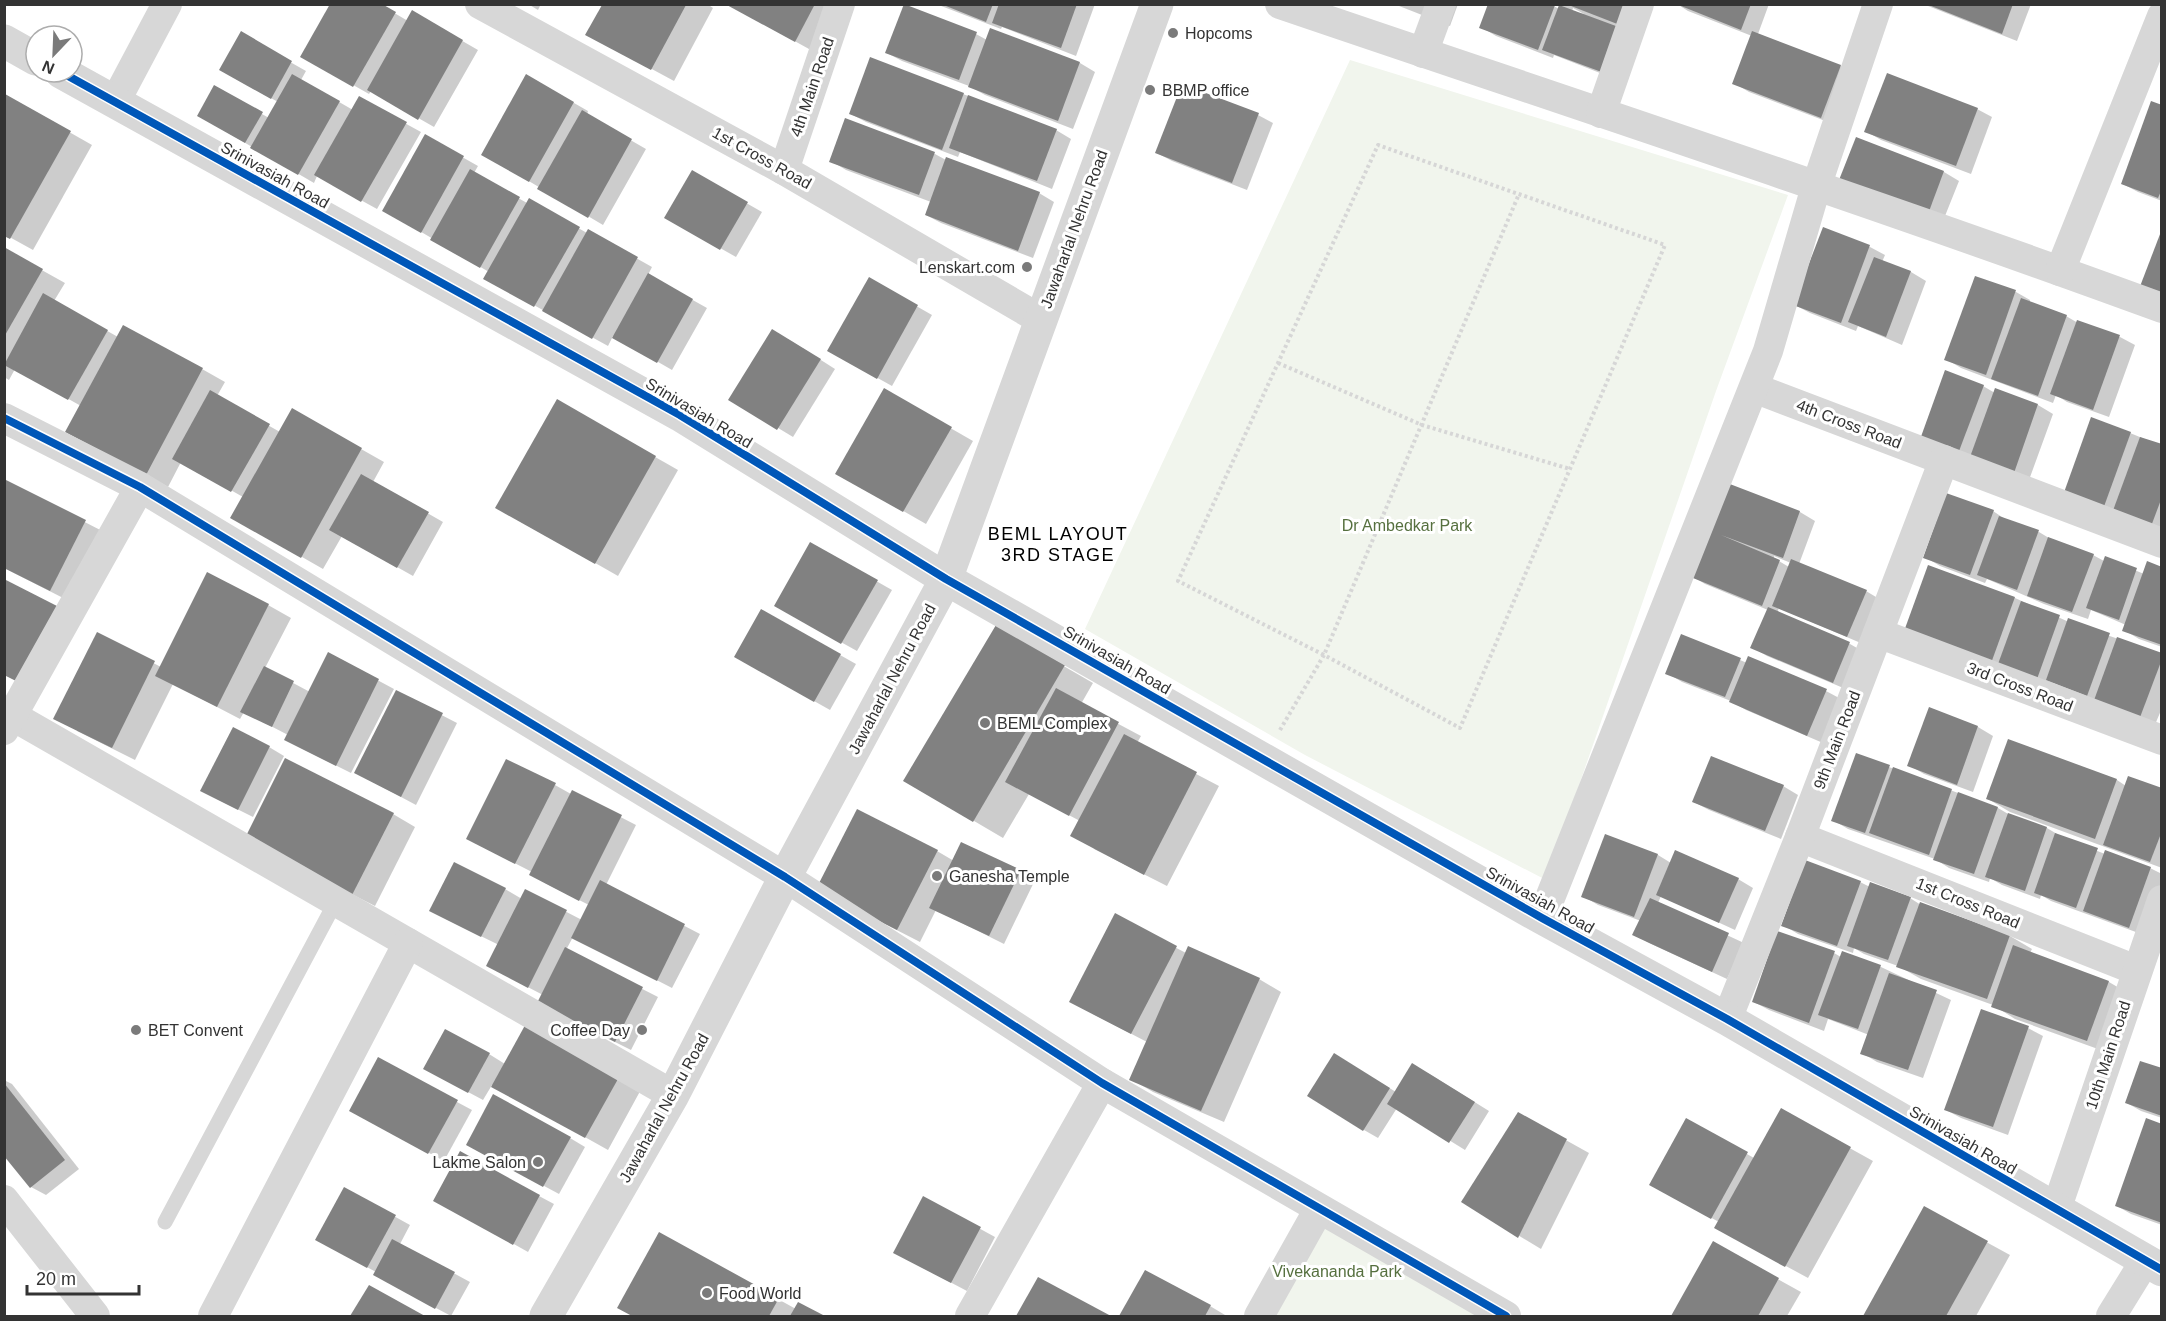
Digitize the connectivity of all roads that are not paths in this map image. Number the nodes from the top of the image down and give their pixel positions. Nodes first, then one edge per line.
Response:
1 (167, 4) edge
2 (480, 4) edge
3 (840, 4) edge
4 (1157, 4) edge
5 (1280, 4) edge
6 (1440, 4) edge
7 (1639, 4) edge
8 (1878, 4) edge
9 (2162, 16) edge
10 (4, 41) edge
11 (24, 52) edge
12 (1423, 53) junction
13 (2154, 59) edge
14 (83, 84) edge
15 (115, 102) junction
16 (1601, 113) junction
17 (784, 170) junction
18 (1816, 187) junction
19 (2060, 271) junction
20 (2162, 308) edge
21 (1040, 320) junction
22 (1754, 388) junction
23 (4, 418) edge
24 (1944, 460) junction
25 (140, 487) junction
26 (2162, 543) edge
27 (946, 579) junction
28 (1878, 633) junction
29 (7, 719) edge
30 (2162, 740) edge
31 (1800, 837) junction
32 (785, 878) junction
33 (2162, 900) edge
34 (336, 902) junction
35 (1542, 918) junction
36 (408, 943) junction
37 (2136, 970) junction
38 (1727, 1019) junction
39 (1102, 1083) junction
40 (673, 1095) junction
41 (4, 1200) edge
42 (1319, 1209) junction
43 (2056, 1210) junction
44 (165, 1222) dead end
45 (2153, 1266) edge
46 (95, 1317) edge
47 (213, 1317) edge
48 (546, 1317) edge
49 (970, 1317) edge
50 (1259, 1317) edge
51 (1506, 1317) edge
52 (2111, 1317) edge

1 - 15 street
2 - 17 street, 1st Cross Road
3 - 17 street, 4th Main Road
4 - 21 street, Jawaharlal Nehru Road
5 - 12 street
6 - 12 street
7 - 16 street
8 - 18 street
9 - 13 street
10 - 11 street
12 - 16 street
13 - 19 street
14 - 15 street, Srinivasiah Road
15 - 27 street, Srinivasiah Road
16 - 18 street
17 - 21 street, 1st Cross Road
18 - 19 street
18 - 22 street
19 - 20 street
21 - 27 street, Jawaharlal Nehru Road
22 - 24 street, 4th Cross Road
22 - 35 street
23 - 25 street
24 - 26 street, 4th Cross Road
24 - 28 street, 9th Main Road
25 - 29 street
25 - 32 street
27 - 32 street, Jawaharlal Nehru Road
27 - 35 street, Srinivasiah Road
28 - 30 street, 3rd Cross Road
28 - 31 street, 9th Main Road
29 - 34 street
31 - 37 street, 1st Cross Road
31 - 38 street, 9th Main Road
32 - 39 street
32 - 40 street, Jawaharlal Nehru Road
33 - 37 street, 10th Main Road
34 - 36 street
34 - 44 lane
35 - 38 street, Srinivasiah Road
36 - 40 street
36 - 47 street
37 - 43 street, 10th Main Road
38 - 43 street, Srinivasiah Road
39 - 42 street
39 - 49 street
40 - 48 street, Jawaharlal Nehru Road
41 - 46 street
42 - 50 street
42 - 51 street
43 - 45 street, Srinivasiah Road
45 - 52 street

